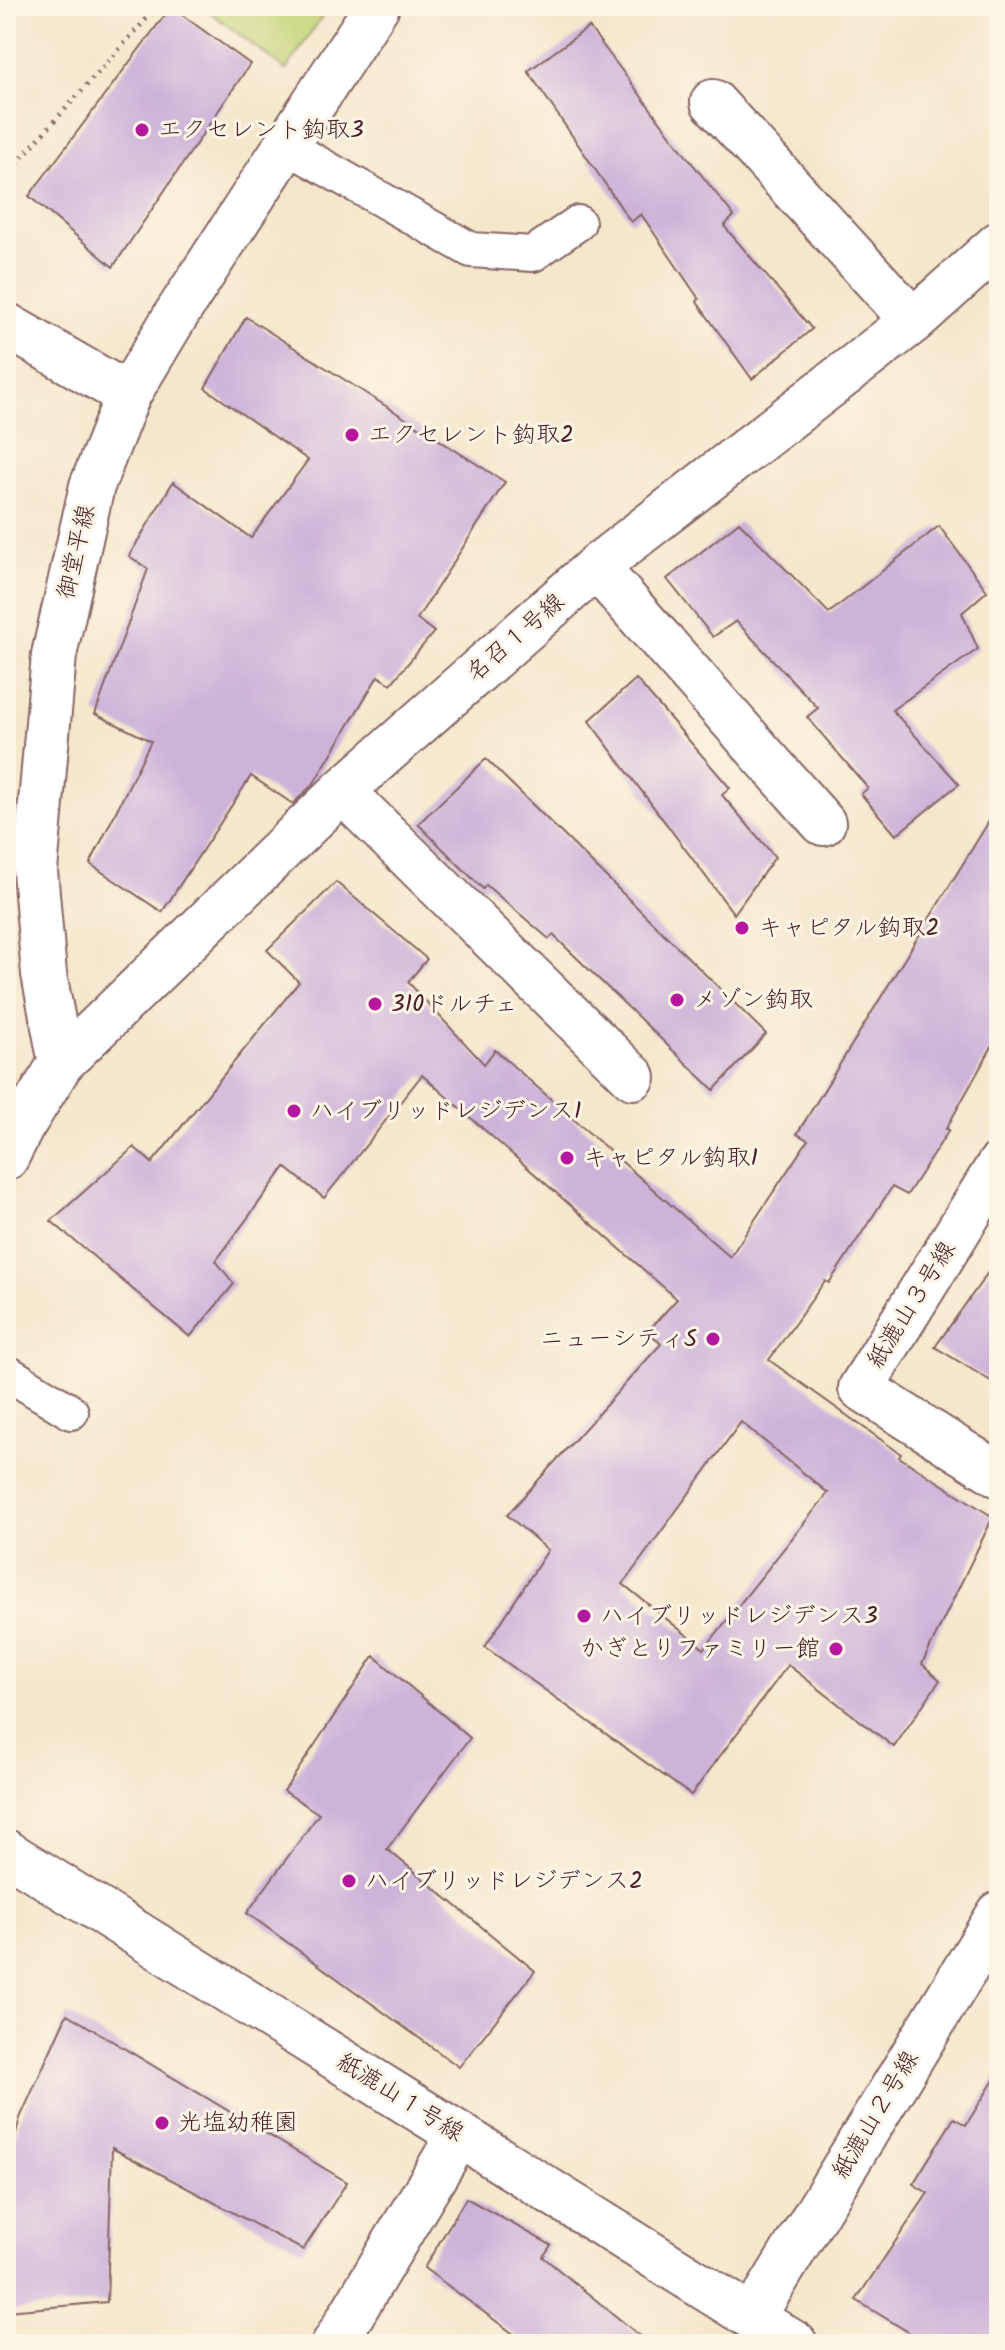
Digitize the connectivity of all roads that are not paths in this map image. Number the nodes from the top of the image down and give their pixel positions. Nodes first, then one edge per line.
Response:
1 (377, 6) edge
2 (713, 102) dead end
3 (285, 145) junction
4 (578, 223) dead end
5 (999, 244) edge
6 (913, 321) junction
7 (6, 325) edge
8 (128, 395) junction
9 (596, 567) junction
10 (342, 791) junction
11 (823, 823) dead end
12 (61, 1063) junction
13 (633, 1077) dead end
14 (6, 1158) edge
15 (999, 1165) edge
16 (6, 1372) edge
17 (71, 1412) dead end
18 (999, 1475) edge
19 (6, 1852) edge
20 (999, 1914) edge
21 (459, 2135) junction
22 (753, 2317) junction
23 (334, 2344) edge
24 (795, 2344) edge

1 - 3 street, 御堂平線
2 - 6 street
3 - 4 lane
3 - 8 street, 御堂平線
5 - 6 street, 名召１号線
6 - 9 street, 名召１号線
7 - 8 street
8 - 12 street, 御堂平線
9 - 10 street, 名召１号線
9 - 11 street
10 - 12 street, 名召１号線
10 - 13 street
12 - 14 street
15 - 18 street, 紙漉山３号線
16 - 17 lane
19 - 21 street, 紙漉山１号線
20 - 22 street, 紙漉山２号線
21 - 22 street, 紙漉山１号線
21 - 23 street
22 - 24 street, 紙漉山１号線

